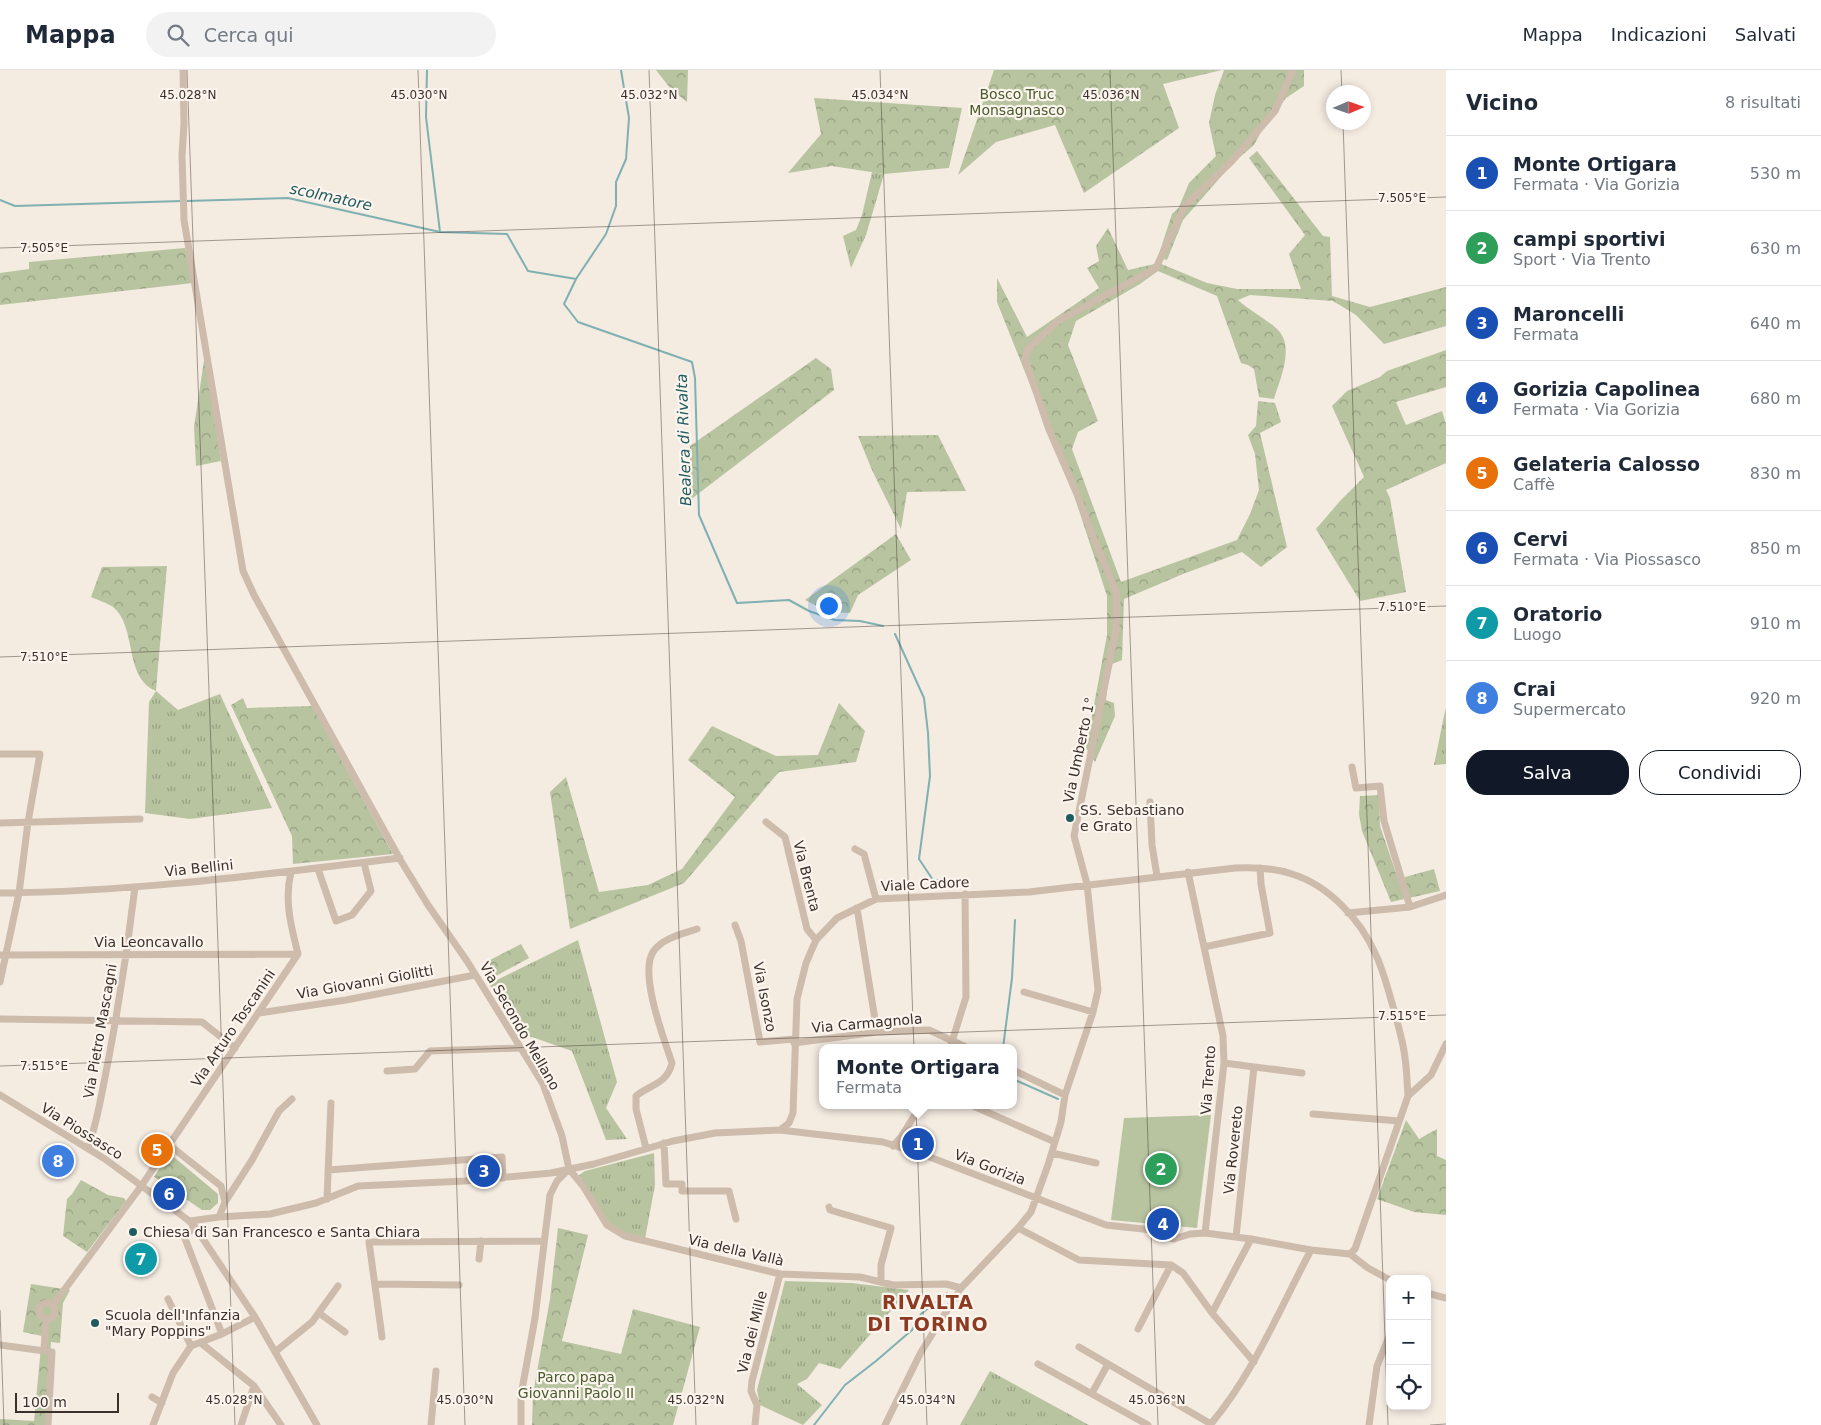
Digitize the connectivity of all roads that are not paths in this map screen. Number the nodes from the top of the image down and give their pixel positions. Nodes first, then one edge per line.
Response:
1 (183, 70) edge
2 (1292, 70) edge
3 (0, 754) edge
4 (1352, 766) dead end
5 (1150, 802) dead end
6 (140, 819) dead end
7 (28, 822) junction
8 (766, 822) dead end
9 (0, 823) edge
10 (855, 849) dead end
11 (400, 858) junction
12 (364, 863) junction
13 (318, 868) junction
14 (1260, 868) junction
15 (291, 872) junction
16 (1188, 872) junction
17 (1157, 876) junction
18 (1087, 884) junction
19 (135, 887) junction
20 (0, 893) edge
21 (19, 893) junction
22 (965, 894) junction
23 (1446, 895) edge
24 (876, 899) junction
25 (1410, 907) junction
26 (857, 908) junction
27 (1348, 913) junction
28 (735, 925) dead end
29 (697, 929) dead end
30 (816, 940) junction
31 (1204, 947) junction
32 (298, 954) junction
33 (127, 955) junction
34 (2, 956) edge
35 (476, 974) junction
36 (0, 982) edge
37 (1024, 992) dead end
38 (1093, 1012) junction
39 (259, 1013) junction
40 (0, 1019) edge
41 (116, 1021) junction
42 (877, 1032) junction
43 (794, 1041) junction
44 (951, 1044) edge
45 (1446, 1044) edge
46 (235, 1048) junction
47 (521, 1048) junction
48 (1224, 1063) junction
49 (1254, 1067) junction
50 (388, 1071) dead end
51 (1017, 1072) edge
52 (1302, 1073) dead end
53 (0, 1095) edge
54 (1065, 1095) junction
55 (1408, 1096) junction
56 (292, 1099) dead end
57 (331, 1103) dead end
58 (918, 1109) edge
59 (980, 1109) edge
60 (1314, 1114) dead end
61 (1399, 1121) junction
62 (780, 1130) junction
63 (1055, 1142) junction
64 (664, 1143) junction
65 (168, 1144) junction
66 (893, 1146) junction
67 (88, 1148) junction
68 (646, 1148) junction
69 (1052, 1153) junction
70 (1096, 1163) dead end
71 (569, 1169) junction
72 (328, 1170) junction
73 (503, 1178) junction
74 (142, 1185) junction
75 (1037, 1198) junction
76 (327, 1199) junction
77 (224, 1202) junction
78 (829, 1207) dead end
79 (219, 1217) junction
80 (736, 1219) dead end
81 (190, 1222) junction
82 (195, 1227) junction
83 (1018, 1228) junction
84 (1205, 1233) junction
85 (1236, 1237) junction
86 (1251, 1239) junction
87 (544, 1241) junction
88 (480, 1242) junction
89 (1310, 1250) junction
90 (1350, 1254) junction
91 (479, 1259) dead end
92 (1171, 1265) junction
93 (780, 1274) junction
94 (1386, 1278) edge
95 (881, 1282) junction
96 (375, 1284) junction
97 (459, 1285) dead end
98 (338, 1286) dead end
99 (960, 1288) junction
100 (1431, 1294) edge
101 (1446, 1298) edge
102 (168, 1299) dead end
103 (53, 1305) junction
104 (319, 1313) junction
105 (1212, 1313) junction
106 (256, 1318) junction
107 (46, 1319) junction
108 (1138, 1328) dead end
109 (345, 1332) dead end
110 (222, 1334) junction
111 (382, 1337) dead end
112 (201, 1342) junction
113 (1386, 1344) edge
114 (0, 1345) edge
115 (191, 1346) junction
116 (1079, 1347) dead end
117 (44, 1350) junction
118 (275, 1352) junction
119 (1254, 1362) junction
120 (1038, 1364) dead end
121 (1108, 1364) junction
122 (436, 1371) dead end
123 (254, 1386) junction
124 (1092, 1394) junction
125 (152, 1397) dead end
126 (162, 1403) junction
127 (1211, 1424) edge
128 (48, 1425) edge
129 (153, 1425) edge
130 (241, 1425) edge
131 (280, 1425) edge
132 (317, 1425) edge
133 (431, 1425) edge
134 (521, 1425) edge
135 (755, 1425) edge
136 (885, 1425) edge
137 (1148, 1425) edge
138 (1369, 1425) edge

1 - 11 street, Via Secondo Mellano
2 - 18 street, Via Umberto 1°
3 - 7 street
4 - 25 street
5 - 17 street
6 - 7 street
7 - 9 street
7 - 21 street
8 - 30 street, Via Brenta
10 - 24 street
11 - 12 street, Via Bellini
11 - 35 street, Via Secondo Mellano
12 - 13 street, Via Bellini
12 - 13 street
13 - 15 street, Via Bellini
14 - 16 street, Viale Cadore
14 - 27 street, Viale Cadore
14 - 31 street
15 - 19 street, Via Bellini
15 - 32 street
16 - 17 street, Viale Cadore
16 - 31 street, Via Trento
17 - 18 street, Viale Cadore
18 - 22 street, Viale Cadore
18 - 38 street, Via Umberto 1°
19 - 21 street, Via Bellini
19 - 33 street, Via Pietro Mascagni
20 - 21 street, Via Bellini
21 - 34 street
22 - 24 street, Viale Cadore
22 - 44 street
23 - 25 street
24 - 26 street, Viale Cadore
25 - 27 street
26 - 30 street, Viale Cadore
26 - 42 street
27 - 55 street, Viale Cadore
28 - 43 street, Via Isonzo
29 - 68 street
30 - 43 street, Viale Cadore
31 - 48 street, Via Trento
32 - 33 street, Via Leoncavallo
32 - 39 street, Via Arturo Toscanini
33 - 34 street, Via Leoncavallo
33 - 41 street, Via Pietro Mascagni
34 - 36 street
35 - 39 street, Via Giovanni Giolitti
35 - 47 street, Via Secondo Mellano
37 - 38 street
38 - 54 street, Via Umberto 1°
39 - 46 street, Via Arturo Toscanini
40 - 41 street
41 - 46 street
41 - 67 street, Via Pietro Mascagni
42 - 43 street, Via Carmagnola
42 - 44 street, Via Carmagnola
43 - 62 street, Viale Cadore
45 - 55 street
46 - 65 street, Via Arturo Toscanini
47 - 50 street
47 - 71 street, Via Secondo Mellano
48 - 49 street
48 - 84 street, Via Trento
49 - 52 street
49 - 85 street, Via Rovereto
51 - 54 street
53 - 67 street, Via Piossasco
54 - 63 street, Via Umberto 1°
55 - 61 street
56 - 77 street
57 - 72 street
58 - 66 street
59 - 63 street
60 - 61 street
61 - 90 street
62 - 64 street, Via Gorizia
62 - 66 street, Via Gorizia
63 - 69 street, Via Umberto 1°
64 - 68 street, Via Gorizia
64 - 80 street
65 - 74 street, Via Arturo Toscanini
65 - 77 street
66 - 75 street, Via Gorizia
67 - 74 street, Via Piossasco
68 - 71 street, Via Gorizia
69 - 70 street
69 - 75 street, Via Umberto 1°
71 - 73 street, Via Gorizia
71 - 87 street
71 - 93 street, Via della Vallà
72 - 73 street
72 - 76 street
73 - 76 street, Via Gorizia
74 - 81 street, Via Piossasco
74 - 103 street, Via Arturo Toscanini
75 - 83 street, Via Umberto 1°
75 - 84 street, Via Gorizia
76 - 79 street, Via Gorizia
77 - 79 street
78 - 95 street
79 - 81 street, Via Gorizia
81 - 82 street, Via Piossasco
82 - 106 street, Via Piossasco
82 - 110 street
83 - 92 street
83 - 99 street, Via Umberto 1°
84 - 85 street, Via Gorizia
85 - 86 street, Via Gorizia
86 - 89 street, Via Gorizia
86 - 105 street
87 - 88 street
87 - 134 street
88 - 91 street
88 - 96 street
89 - 90 street, Via Gorizia
89 - 119 street
90 - 94 street
92 - 105 street
92 - 108 street
93 - 95 street, Via della Vallà
93 - 135 street, Via dei Mille
95 - 99 street, Via della Vallà
96 - 97 street
96 - 111 street
98 - 104 street
99 - 136 street, Via Umberto 1°
100 - 101 street
102 - 115 street
103 - 107 street
103 - 107 street
104 - 109 street
104 - 118 street
105 - 119 street
106 - 110 street
106 - 118 street, Via Piossasco
107 - 117 street
110 - 112 street
112 - 115 street
112 - 123 street
113 - 138 street
114 - 117 street
115 - 126 street
116 - 121 street
117 - 128 street
118 - 132 street, Via Piossasco
119 - 127 street
120 - 124 street
121 - 124 street
121 - 127 street
122 - 133 street
123 - 130 street
123 - 131 street
124 - 137 street
125 - 126 street
126 - 129 street

